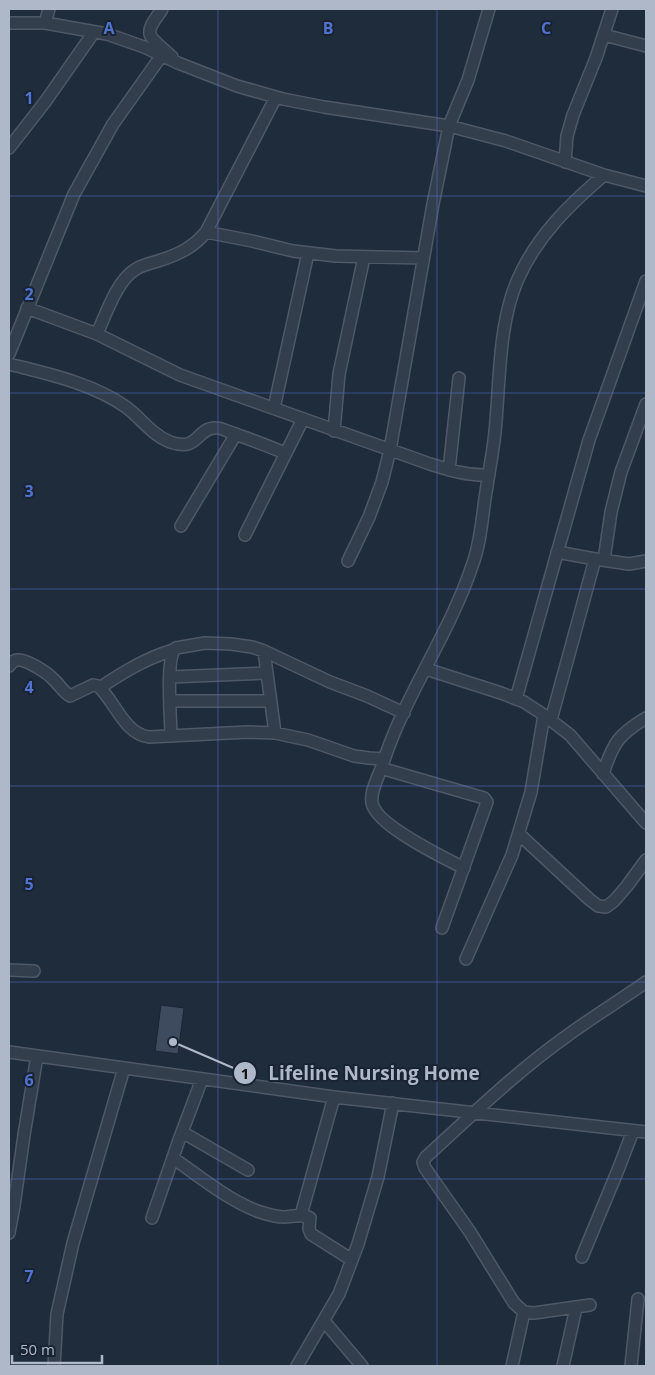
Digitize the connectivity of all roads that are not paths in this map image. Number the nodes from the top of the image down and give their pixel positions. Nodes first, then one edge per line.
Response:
1 (49, 9) edge
2 (162, 9) edge
3 (489, 9) edge
4 (612, 9) edge
5 (9, 23) edge
6 (45, 23) junction
7 (94, 32) junction
8 (604, 35) junction
9 (646, 46) edge
10 (162, 55) junction
11 (178, 63) junction
12 (276, 97) junction
13 (449, 126) junction
14 (9, 148) edge
15 (564, 162) junction
16 (604, 175) junction
17 (646, 186) edge
18 (206, 232) junction
19 (308, 253) junction
20 (364, 257) junction
21 (423, 258) junction
22 (646, 280) edge
23 (27, 308) junction
24 (97, 334) junction
25 (12, 335) edge
26 (9, 354) edge
27 (9, 364) edge
28 (459, 378) dead end
29 (646, 404) edge
30 (274, 408) junction
31 (302, 419) junction
32 (334, 431) junction
33 (236, 434) junction
34 (390, 450) junction
35 (285, 453) junction
36 (448, 470) junction
37 (489, 475) junction
38 (181, 526) dead end
39 (245, 535) dead end
40 (558, 552) junction
41 (599, 560) junction
42 (348, 561) dead end
43 (646, 561) edge
44 (173, 650) junction
45 (264, 651) junction
46 (9, 666) edge
47 (426, 669) junction
48 (267, 672) junction
49 (170, 677) junction
50 (101, 687) junction
51 (516, 699) junction
52 (170, 700) junction
53 (270, 701) junction
54 (404, 713) junction
55 (548, 717) junction
56 (646, 718) edge
57 (275, 733) junction
58 (171, 735) junction
59 (383, 762) junction
60 (603, 774) junction
61 (642, 809) edge
62 (646, 823) edge
63 (518, 834) junction
64 (646, 860) edge
65 (464, 868) junction
66 (442, 928) dead end
67 (466, 959) dead end
68 (9, 970) edge
69 (34, 971) dead end
70 (646, 982) edge
71 (9, 1052) edge
72 (37, 1056) junction
73 (124, 1068) junction
74 (202, 1079) junction
75 (334, 1097) junction
76 (392, 1103) junction
77 (475, 1113) junction
78 (633, 1131) junction
79 (182, 1132) junction
80 (646, 1132) edge
81 (173, 1158) junction
82 (248, 1170) dead end
83 (300, 1215) junction
84 (152, 1218) dead end
85 (9, 1234) edge
86 (582, 1257) dead end
87 (352, 1260) junction
88 (638, 1299) dead end
89 (590, 1305) dead end
90 (576, 1308) junction
91 (524, 1312) junction
92 (324, 1321) junction
93 (54, 1366) edge
94 (297, 1366) edge
95 (362, 1366) edge
96 (512, 1366) edge
97 (563, 1366) edge
98 (631, 1366) edge

1 - 6 street
2 - 11 street
3 - 13 street
4 - 8 street
5 - 6 street
6 - 7 street
7 - 10 street
7 - 14 street
8 - 9 street
8 - 15 street
10 - 11 street
10 - 23 street
11 - 12 street
12 - 13 street
12 - 18 street
13 - 15 street
13 - 21 street
15 - 16 street
16 - 17 street
16 - 37 street
18 - 19 street
18 - 24 street
19 - 20 street
19 - 30 street
20 - 21 street
20 - 32 street
21 - 34 street
22 - 40 street
23 - 24 street
23 - 25 street
24 - 30 street
25 - 26 street
27 - 33 street
28 - 36 street
29 - 41 street
30 - 31 street
31 - 32 street
31 - 35 street
32 - 34 street
33 - 35 street
33 - 38 street
34 - 36 street
34 - 42 street
35 - 39 street
36 - 37 street
37 - 47 street
40 - 41 street
40 - 51 street
41 - 43 street
41 - 55 street
44 - 45 street
44 - 49 street
44 - 50 street
45 - 48 street
45 - 54 street
46 - 50 street
47 - 51 street
47 - 54 street
48 - 49 street
48 - 53 street
49 - 52 street
50 - 58 street
51 - 55 street
52 - 53 street
52 - 58 street
53 - 57 street
54 - 59 street
55 - 60 street
55 - 63 street
56 - 60 street
57 - 58 street
57 - 59 street
59 - 65 street
59 - 65 street
60 - 61 street
61 - 62 street
63 - 64 street
63 - 67 street
65 - 66 street
68 - 69 street
70 - 77 street
71 - 72 street
72 - 73 street
72 - 85 street
73 - 74 street
73 - 93 street
74 - 75 street
74 - 79 street
75 - 76 street
75 - 83 street
76 - 77 street
76 - 87 street
77 - 78 street
77 - 91 street
78 - 80 street
78 - 86 street
79 - 81 street
79 - 82 street
81 - 83 street
81 - 84 street
83 - 87 street
87 - 92 street
88 - 98 street
89 - 90 street
90 - 91 street
90 - 97 street
91 - 96 street
92 - 94 street
92 - 95 street

